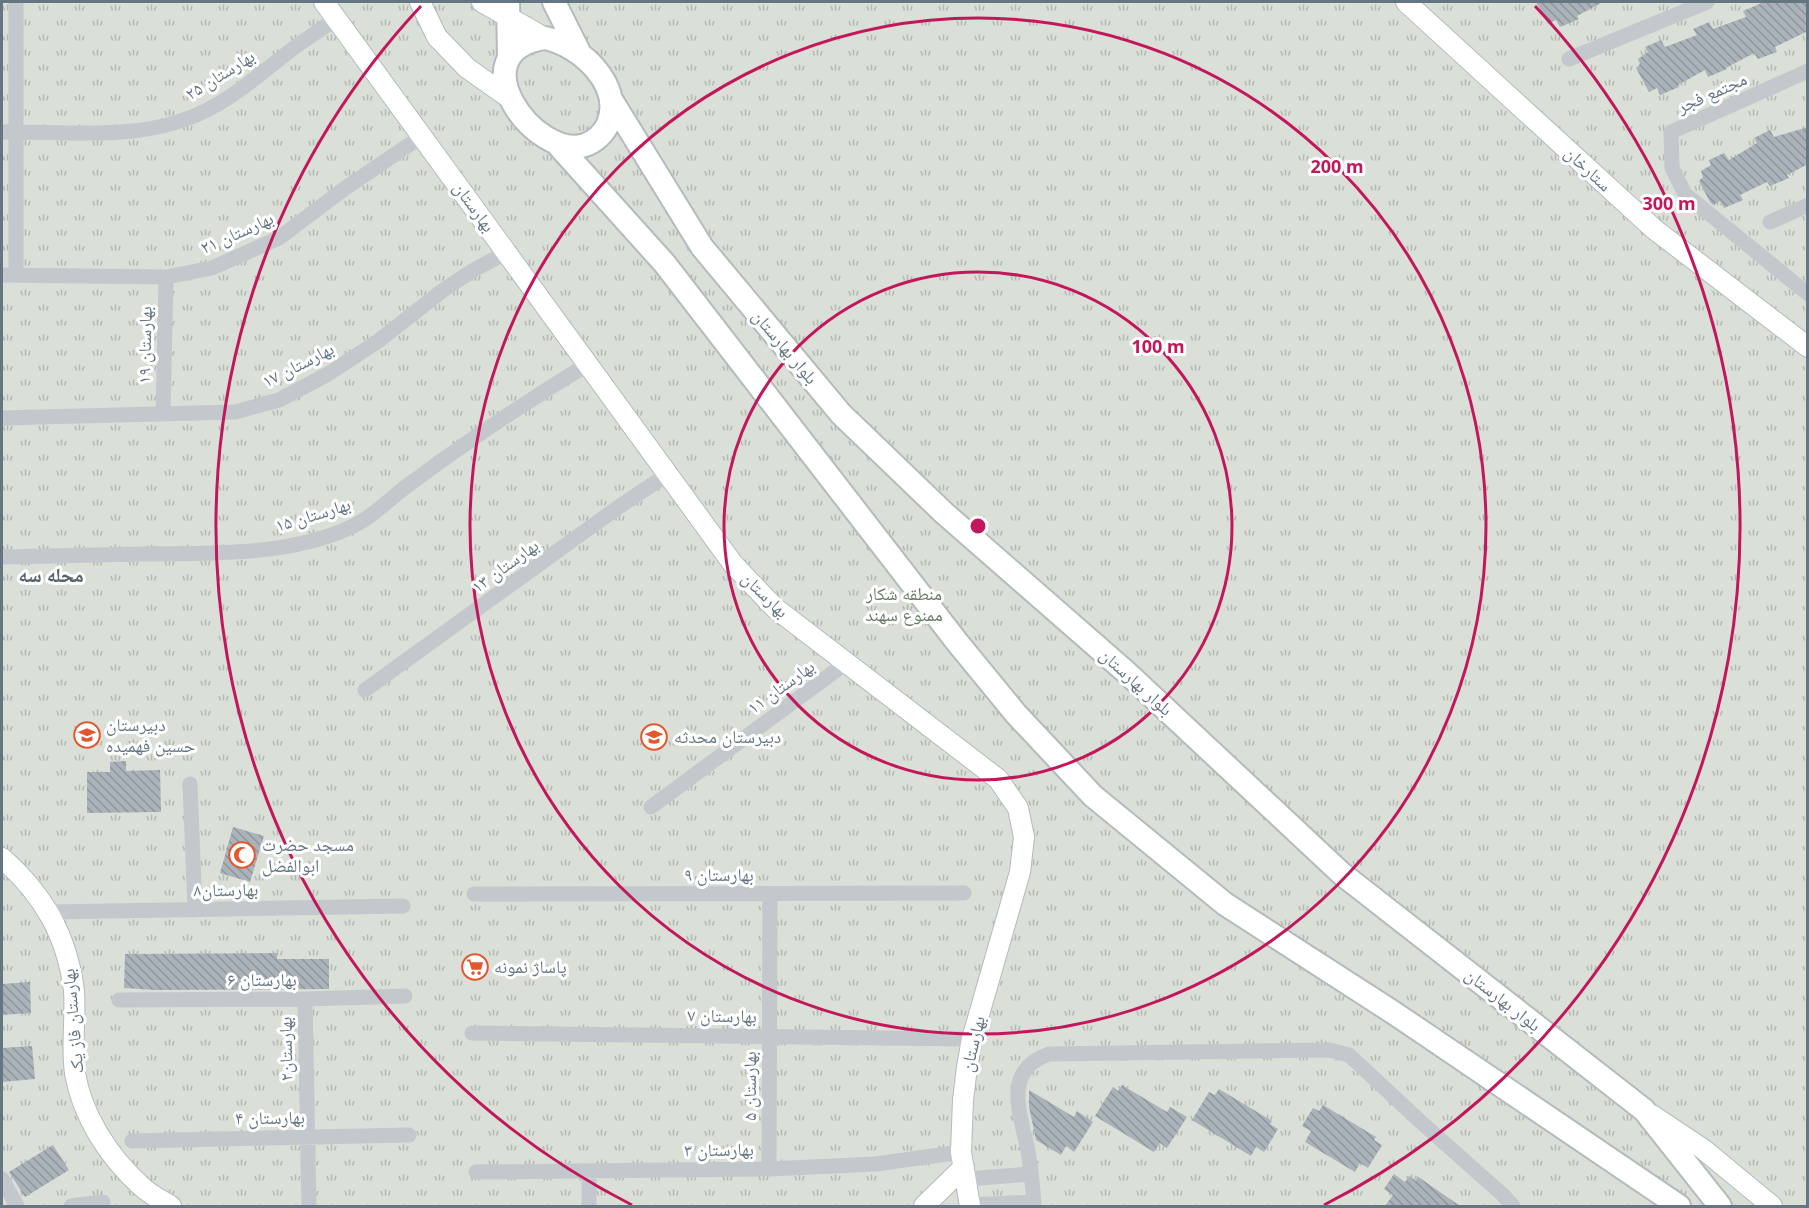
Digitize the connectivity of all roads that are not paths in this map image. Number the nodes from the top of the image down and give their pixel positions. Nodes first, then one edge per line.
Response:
1 (16, 2) edge
2 (324, 2) edge
3 (420, 2) edge
4 (482, 2) edge
5 (554, 2) edge
6 (1406, 2) edge
7 (1707, 2) edge
8 (508, 9) edge
9 (337, 19) junction
10 (545, 38) junction
11 (581, 56) junction
12 (509, 57) junction
13 (1569, 59) dead end
14 (1808, 71) edge
15 (508, 97) junction
16 (612, 101) junction
17 (9, 132) edge
18 (422, 136) junction
19 (558, 145) junction
20 (1808, 205) edge
21 (1770, 222) dead end
22 (507, 252) junction
23 (9, 274) edge
24 (166, 277) junction
25 (1808, 294) edge
26 (1807, 346) edge
27 (588, 364) junction
28 (163, 414) junction
29 (2, 418) edge
30 (668, 474) junction
31 (2, 557) edge
32 (846, 663) junction
33 (365, 690) dead end
34 (190, 784) dead end
35 (651, 807) dead end
36 (2, 858) edge
37 (964, 893) dead end
38 (474, 894) dead end
39 (771, 894) junction
40 (403, 906) dead end
41 (195, 910) junction
42 (50, 912) junction
43 (405, 996) dead end
44 (305, 999) junction
45 (119, 1000) dead end
46 (472, 1033) dead end
47 (770, 1036) junction
48 (972, 1039) junction
49 (1644, 1110) junction
50 (409, 1135) dead end
51 (307, 1137) junction
52 (132, 1141) dead end
53 (964, 1166) junction
54 (769, 1169) junction
55 (589, 1171) junction
56 (476, 1173) dead end
57 (1030, 1174) junction
58 (2, 1179) edge
59 (103, 1202) dead end
60 (1034, 1204) edge
61 (17, 1206) edge
62 (71, 1206) edge
63 (171, 1206) edge
64 (309, 1206) edge
65 (589, 1206) edge
66 (924, 1206) edge
67 (970, 1206) edge
68 (1513, 1206) edge
69 (1679, 1206) edge
70 (1720, 1206) edge
71 (1772, 1206) edge

1 - 17 street
2 - 9 street, بهارستان
3 - 15 street
4 - 8 street
5 - 11 main road
6 - 26 street, ستارخان
7 - 13 street
8 - 10 street
8 - 12 main road
9 - 17 street, بهارستان ۲۵
9 - 18 street, بهارستان
10 - 11 main road
10 - 12 main road
11 - 16 main road
12 - 15 main road
14 - 25 street, مجتمع فجر
15 - 19 main road
16 - 19 main road
16 - 49 main road, بلوار بهارستان
17 - 23 street
18 - 22 street, بهارستان
18 - 24 street, بهارستان ۲۱
19 - 69 main road
20 - 21 street
22 - 27 street, بهارستان
22 - 28 street, بهارستان ۱۷
23 - 24 street, بهارستان ۲۱
24 - 28 street, بهارستان ۱۹
27 - 30 street, بهارستان
27 - 31 street, بهارستان ۱۵
28 - 29 street, بهارستان ۱۷
30 - 32 street, بهارستان
30 - 33 street, بهارستان ۱۳
32 - 35 street, بهارستان ۱۱
32 - 48 street, بهارستان
34 - 41 street
36 - 42 street, بهارستان فاز یک
37 - 39 street, بهارستان ۹
38 - 39 street, بهارستان ۹
39 - 47 street, بهارستان ۵
40 - 41 street, بهارستان۸
41 - 42 street, بهارستان۸
42 - 63 street, بهارستان فاز یک
43 - 44 street, بهارستان ۶
44 - 45 street, بهارستان ۶
44 - 51 street, بهارستان۲
46 - 47 street, بهارستان ۷
47 - 48 street, بهارستان ۷
47 - 54 street, بهارستان ۵
48 - 53 street, بهارستان
49 - 70 main road, بلوار بهارستان
49 - 71 street
50 - 51 street, بهارستان ۴
51 - 52 street, بهارستان ۴
51 - 64 street, بهارستان۲
53 - 54 street, بهارستان ۳
53 - 57 street, بهارستان ۳
53 - 66 street
53 - 67 street, بهارستان
54 - 55 street, بهارستان ۳
55 - 56 street, بهارستان ۳
55 - 65 street
57 - 60 street
57 - 68 street
58 - 61 street
59 - 62 street
60 - 67 street

